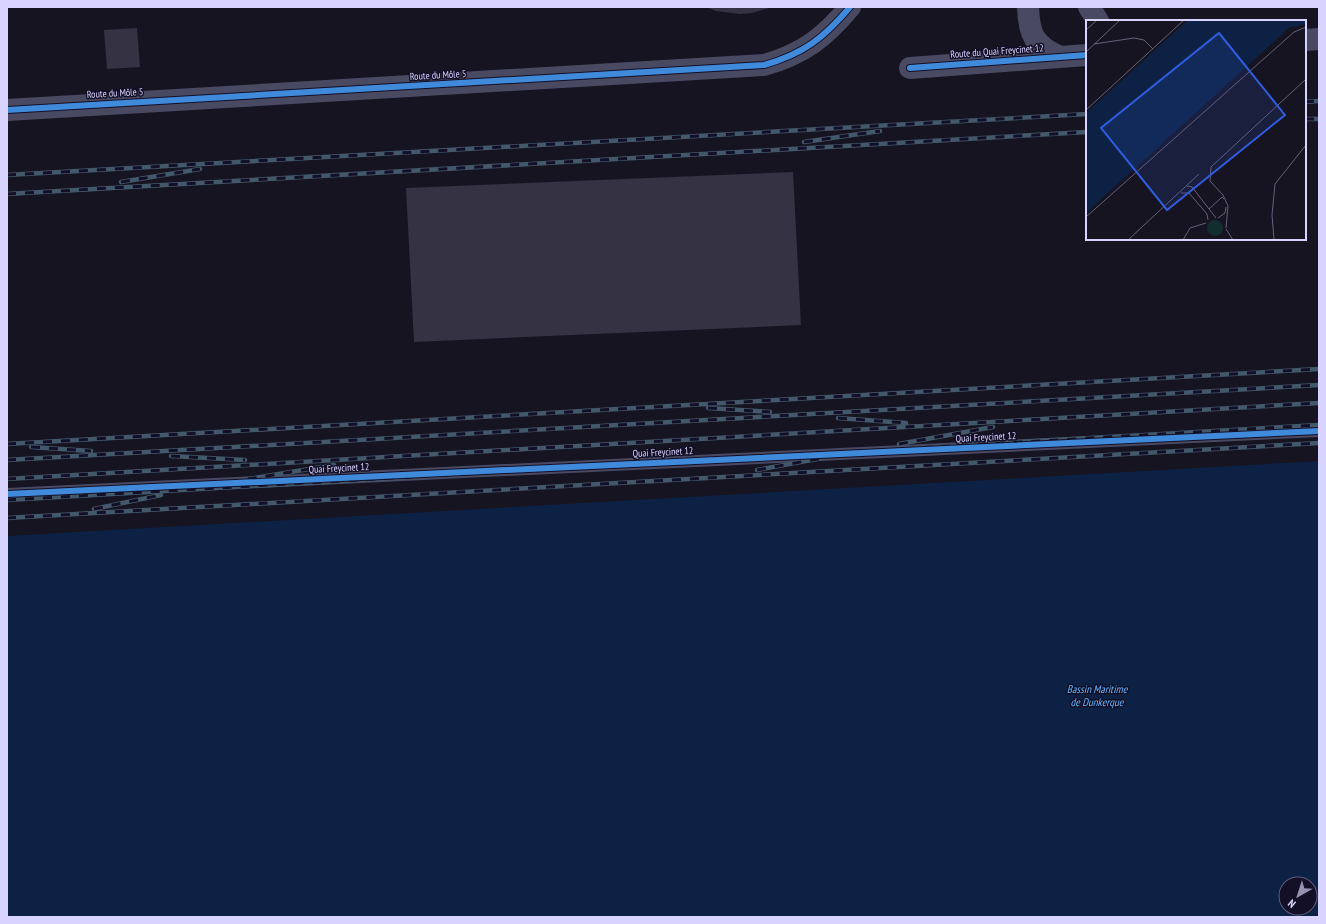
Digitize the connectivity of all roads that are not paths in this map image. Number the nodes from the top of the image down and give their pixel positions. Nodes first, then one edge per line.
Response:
1 (850, 7) edge
2 (1028, 7) edge
3 (1089, 7) edge
4 (1097, 20) edge
5 (1319, 39) edge
6 (1306, 40) edge
7 (1086, 55) edge
8 (1060, 57) junction
9 (910, 68) dead end
10 (7, 110) edge
11 (1319, 430) edge
12 (7, 494) edge

1 - 10 street, Route du Môle 5
2 - 8 street
3 - 4 street
5 - 6 street
7 - 8 street, Route du Quai Freycinet 12
8 - 9 street, Route du Quai Freycinet 12
11 - 12 lane, Quai Freycinet 12

